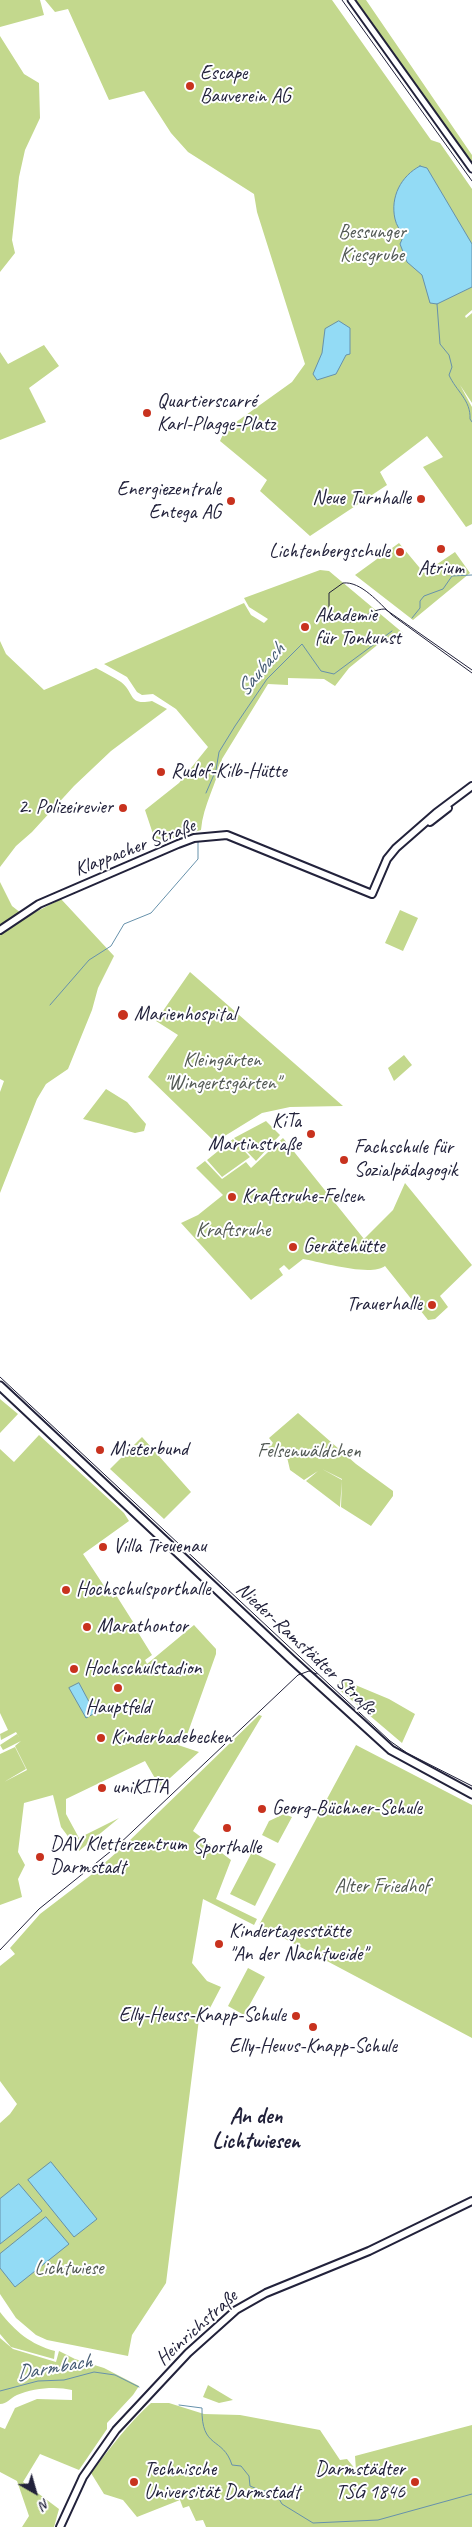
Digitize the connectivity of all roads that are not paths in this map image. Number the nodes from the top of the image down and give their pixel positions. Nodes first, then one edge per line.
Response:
1 (351, 0) edge
2 (472, 169) edge
3 (472, 786) edge
4 (0, 930) edge
5 (0, 1386) edge
6 (472, 1794) edge
7 (472, 2201) edge
8 (60, 2527) edge

1 - 2 street
3 - 4 main road, Klappacher Straße
5 - 6 main road, Nieder-Ramstädter Straße
7 - 8 main road, Heinrichstraße

